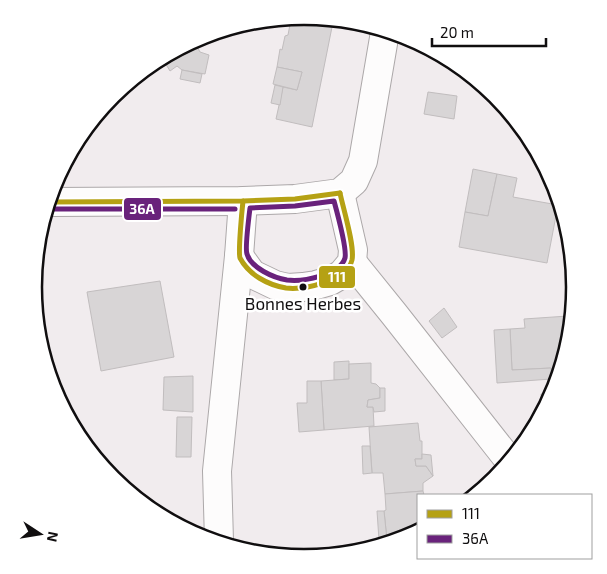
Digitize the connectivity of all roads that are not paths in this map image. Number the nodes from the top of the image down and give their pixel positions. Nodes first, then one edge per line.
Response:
1 (384, 38) edge
2 (340, 193) junction
3 (243, 201) junction
4 (55, 202) edge
5 (239, 256) junction
6 (352, 262) junction
7 (504, 454) edge
8 (219, 535) edge

1 - 2 street
2 - 3 street
2 - 6 street
3 - 4 street
3 - 5 street
5 - 6 street
5 - 8 street
6 - 7 street

